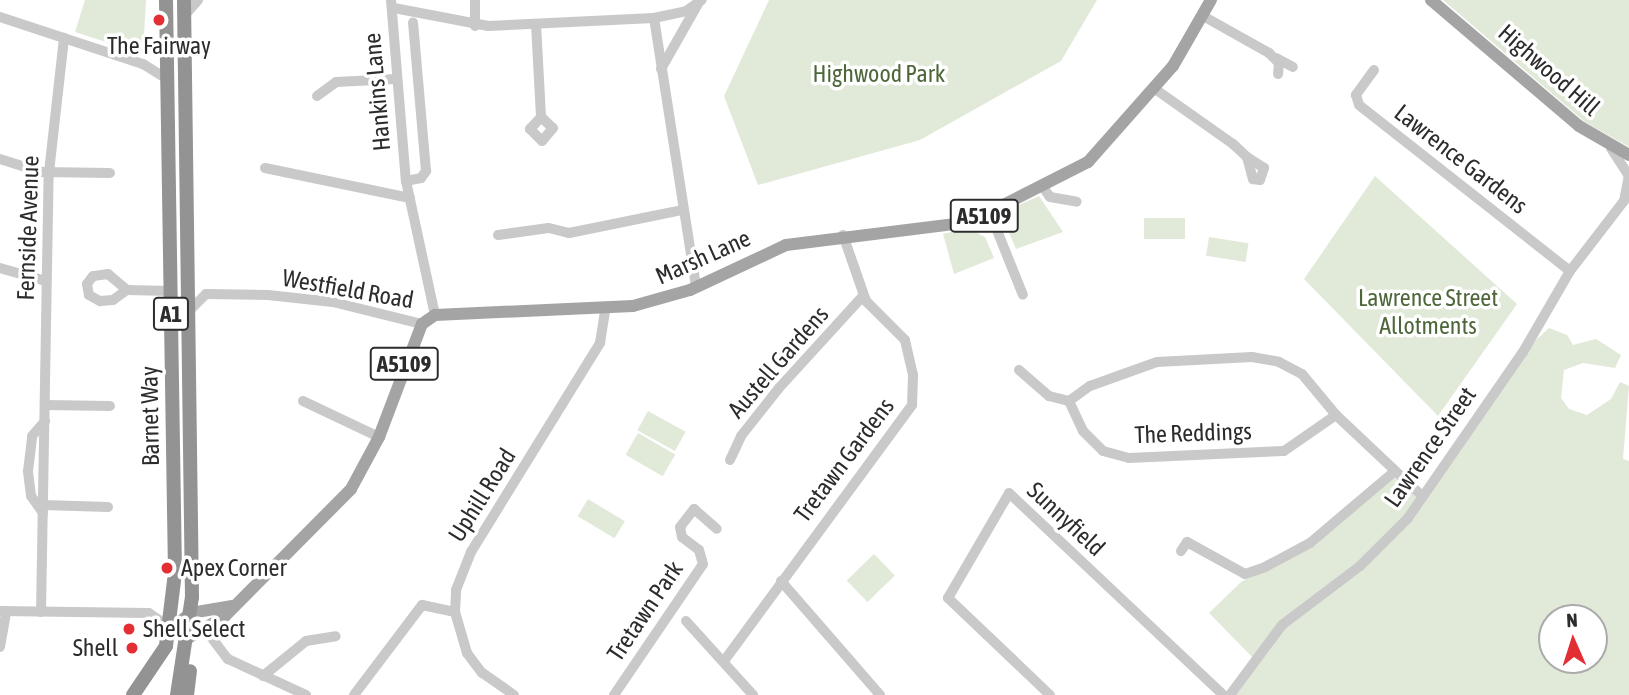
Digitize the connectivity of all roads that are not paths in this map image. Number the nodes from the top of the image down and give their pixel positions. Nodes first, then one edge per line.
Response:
1 (166, 0) edge
2 (198, 0) edge
3 (475, 0) edge
4 (1212, 0) edge
5 (1431, 0) edge
6 (700, 2) edge
7 (392, 4) edge
8 (185, 7) edge
9 (1203, 16) junction
10 (0, 17) edge
11 (654, 18) junction
12 (413, 23) dead end
13 (536, 24) junction
14 (475, 26) junction
15 (64, 38) junction
16 (1276, 58) junction
17 (1293, 67) dead end
18 (662, 69) junction
19 (1374, 70) dead end
20 (1278, 74) dead end
21 (167, 79) junction
22 (396, 79) junction
23 (1155, 89) junction
24 (317, 96) dead end
25 (541, 117) dead end
26 (1609, 145) junction
27 (1629, 155) edge
28 (1247, 157) dead end
29 (0, 159) edge
30 (265, 168) dead end
31 (49, 172) junction
32 (110, 173) dead end
33 (406, 181) junction
34 (1043, 187) junction
35 (1629, 191) edge
36 (410, 198) junction
37 (1077, 202) dead end
38 (682, 210) junction
39 (990, 213) junction
40 (498, 235) dead end
41 (843, 235) junction
42 (0, 268) edge
43 (1570, 271) junction
44 (46, 281) junction
45 (696, 287) junction
46 (127, 290) dead end
47 (171, 291) junction
48 (1023, 295) dead end
49 (863, 296) junction
50 (605, 310) junction
51 (189, 311) junction
52 (435, 315) junction
53 (422, 324) junction
54 (1019, 370) dead end
55 (303, 401) dead end
56 (1069, 401) junction
57 (45, 405) junction
58 (110, 406) dead end
59 (1336, 415) junction
60 (45, 421) junction
61 (379, 437) junction
62 (730, 460) dead end
63 (1395, 471) junction
64 (1422, 496) junction
65 (108, 506) dead end
66 (43, 509) junction
67 (717, 529) dead end
68 (1181, 551) dead end
69 (781, 581) junction
70 (173, 595) junction
71 (232, 606) junction
72 (3, 612) edge
73 (41, 612) junction
74 (455, 612) junction
75 (149, 613) junction
76 (191, 613) junction
77 (686, 621) dead end
78 (170, 629) junction
79 (205, 629) junction
80 (336, 636) dead end
81 (188, 638) junction
82 (0, 647) edge
83 (724, 661) junction
84 (263, 677) junction
85 (134, 695) edge
86 (177, 695) edge
87 (187, 695) edge
88 (306, 695) edge
89 (355, 695) edge
90 (514, 695) edge
91 (614, 695) edge
92 (753, 695) edge
93 (880, 695) edge
94 (1049, 695) edge
95 (1223, 695) edge
96 (1230, 695) edge

1 - 21 highway, Barnet Way / A1
2 - 8 street
3 - 14 street
4 - 9 main road, Marsh Lane / A5109
5 - 26 main road, Highwood Hill
6 - 11 street
6 - 18 street
7 - 14 street
7 - 22 street, Hankins Lane
8 - 51 highway, Barnet Way / A1
9 - 16 street
9 - 23 main road, Marsh Lane / A5109
10 - 15 street
11 - 13 street
11 - 18 street
12 - 33 street, Hankins Lane
13 - 14 street
13 - 25 street
15 - 21 street
15 - 31 street, Fernside Avenue
16 - 17 street
16 - 20 street
18 - 38 street
19 - 43 street, Lawrence Gardens
21 - 47 highway, Barnet Way / A1
22 - 24 street
22 - 33 street, Hankins Lane
23 - 28 street
23 - 34 main road, Marsh Lane / A5109
26 - 27 main road, Highwood Hill
26 - 35 street, Lawrence Street
29 - 31 street
30 - 36 street
31 - 32 street
31 - 44 street, Fernside Avenue
33 - 36 street, Hankins Lane
34 - 37 street
34 - 39 main road, Marsh Lane / A5109
35 - 43 street, Lawrence Street
36 - 52 street, Hankins Lane
38 - 40 street
38 - 45 street
39 - 41 main road, Marsh Lane / A5109
39 - 48 street
41 - 45 main road, Marsh Lane / A5109
41 - 49 street, Tretawn Gardens
42 - 44 street
43 - 64 street, Lawrence Street
44 - 57 street, Fernside Avenue
45 - 50 main road, Marsh Lane / A5109
46 - 47 street
47 - 70 highway, Barnet Way / A1
49 - 62 street, Austell Gardens
49 - 69 street, Tretawn Gardens
50 - 52 main road, Marsh Lane / A5109
50 - 74 street, Uphill Road
51 - 53 street, Westfield Road
51 - 76 highway, Barnet Way / A1
52 - 53 main road, A5109
53 - 61 main road, A5109
54 - 56 street
55 - 61 street
56 - 59 street
56 - 59 street, The Reddings
57 - 58 street
57 - 60 street, Fernside Avenue
59 - 63 street
60 - 66 street, Fernside Avenue
60 - 66 street, Fernside Avenue
61 - 71 main road, A5109
63 - 64 street
63 - 68 street
64 - 96 street, Lawrence Street
65 - 66 street
66 - 73 street, Fernside Avenue
67 - 91 street, Tretawn Park
69 - 83 street, Tretawn Gardens
69 - 93 street
70 - 75 street
70 - 78 highway, Barnet Way / A1
71 - 76 main road
71 - 79 main road, A5109
72 - 73 street
72 - 82 street
73 - 75 street
74 - 89 street
74 - 90 street, Uphill Road
75 - 78 street
76 - 78 main road
76 - 81 highway, Barnet Way / A1
77 - 83 street
78 - 85 highway, Barnet Way / A1
79 - 81 main road, A5109
79 - 84 street
80 - 84 street
81 - 86 highway, Barnet Way / A1
81 - 87 highway, A1
83 - 92 street
84 - 88 street
94 - 95 street, Sunnyfield

